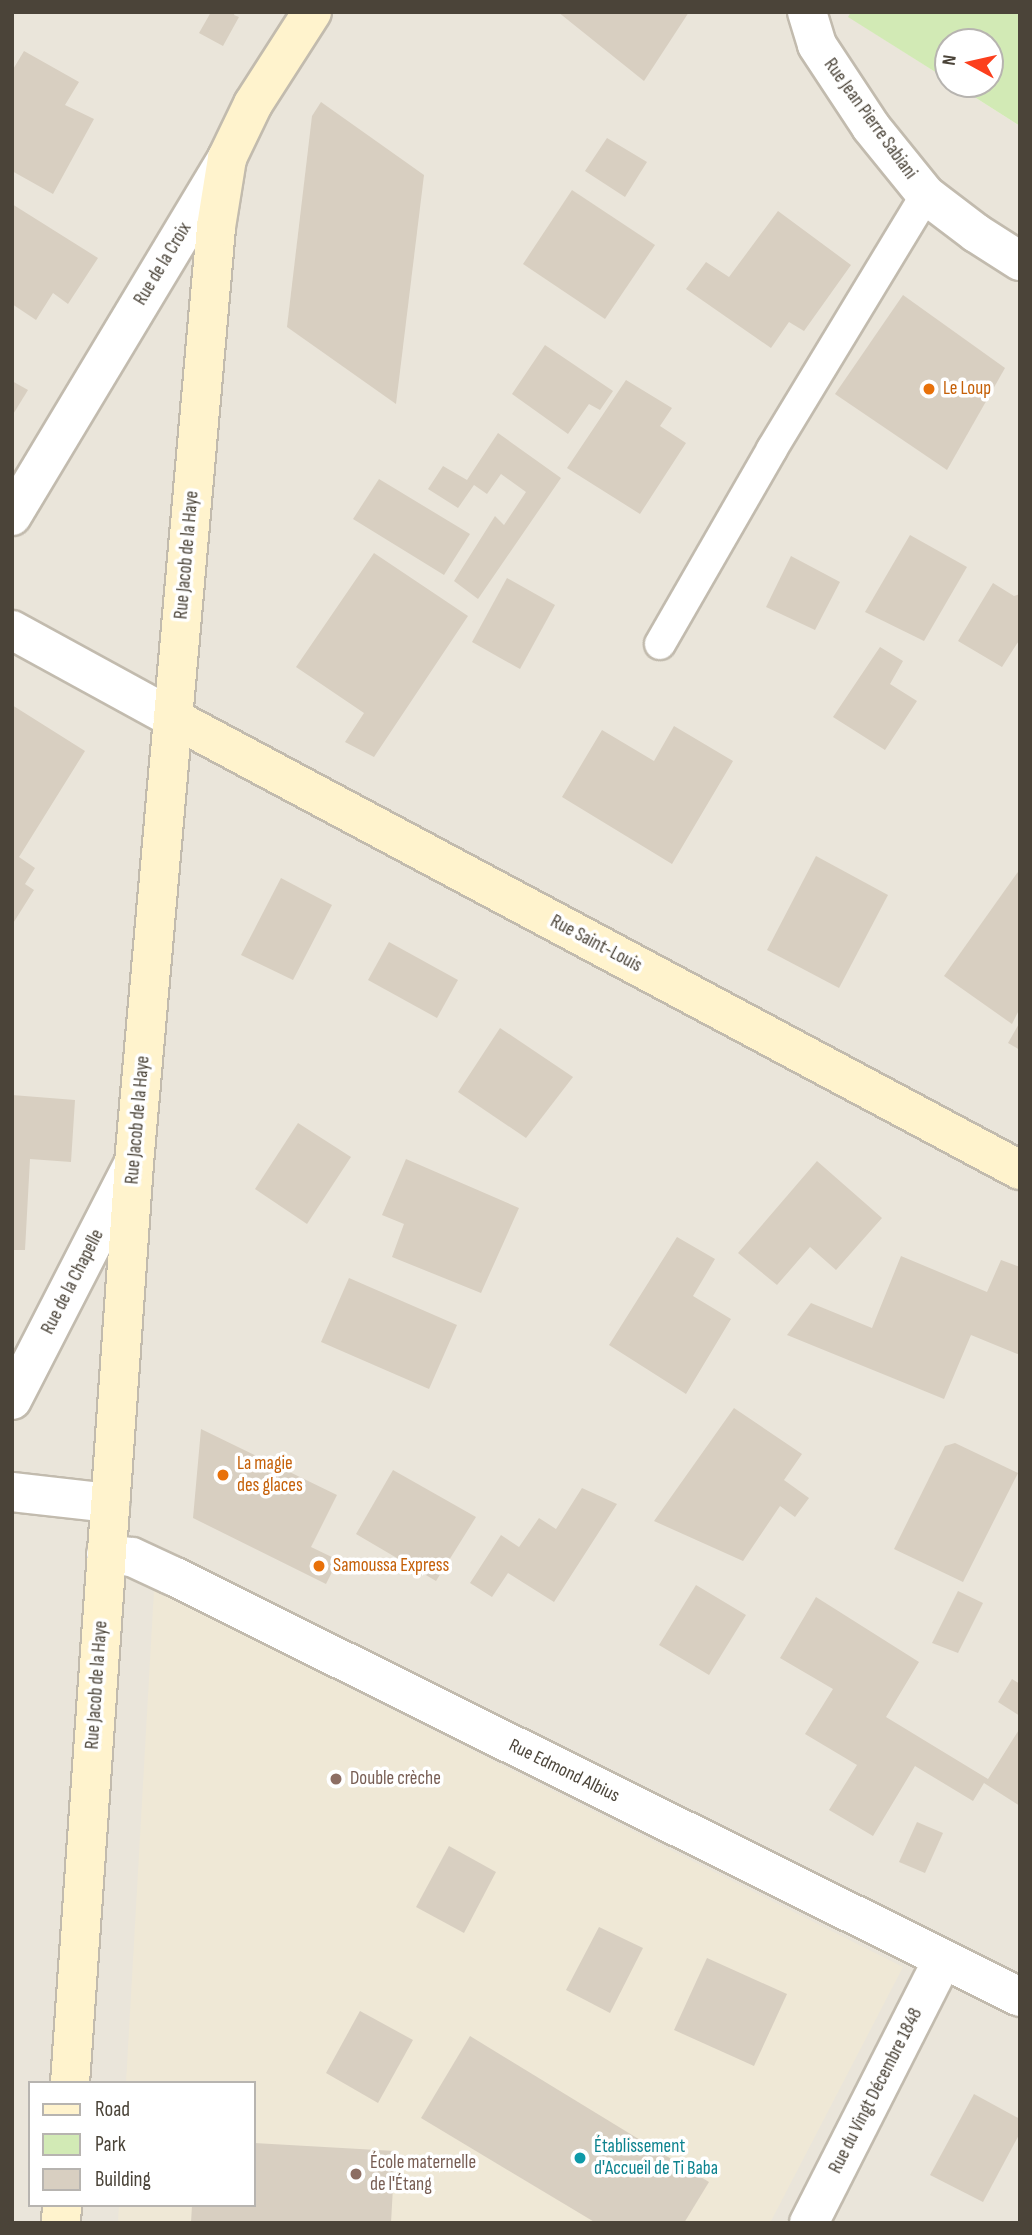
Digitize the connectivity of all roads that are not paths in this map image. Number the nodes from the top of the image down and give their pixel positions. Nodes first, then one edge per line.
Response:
1 (312, 12) edge
2 (807, 12) edge
3 (227, 158) junction
4 (926, 195) junction
5 (1020, 261) edge
6 (12, 516) edge
7 (12, 630) edge
8 (660, 644) dead end
9 (173, 718) junction
10 (134, 1163) junction
11 (1020, 1170) edge
12 (12, 1401) edge
13 (12, 1492) edge
14 (110, 1503) junction
15 (106, 1554) junction
16 (943, 1959) junction
17 (1020, 1997) edge
18 (70, 2081) edge
19 (809, 2223) edge

1 - 3 main road, Rue de la Croix
2 - 4 street, Rue Jean Pierre Sabiani
3 - 6 street, Rue de la Croix
3 - 9 main road, Rue Jacob de la Haye
4 - 5 street, Rue Jean Pierre Sabiani
4 - 8 lane
7 - 9 street
9 - 10 main road, Rue Jacob de la Haye
9 - 11 main road, Rue Saint-Louis
10 - 12 street, Rue de la Chapelle
10 - 14 main road, Rue Jacob de la Haye
13 - 14 street
14 - 15 main road, Rue Jacob de la Haye
15 - 16 street, Rue Edmond Albius
15 - 18 main road, Rue Jacob de la Haye
16 - 17 street, Rue Edmond Albius
16 - 19 street, Rue du Vingt Décembre 1848

